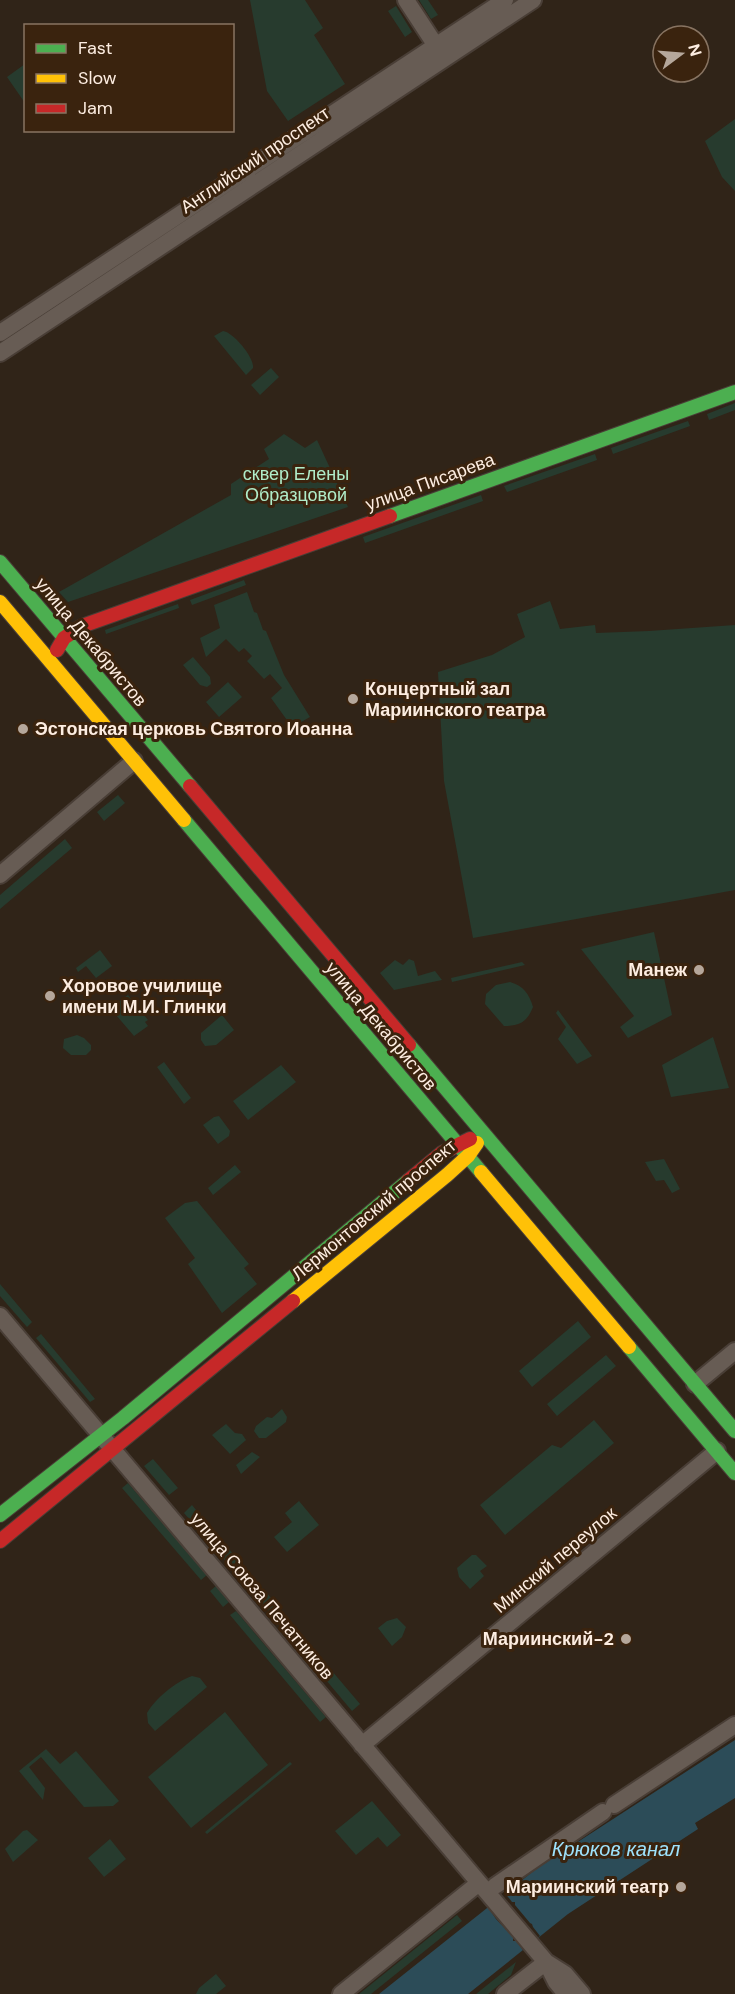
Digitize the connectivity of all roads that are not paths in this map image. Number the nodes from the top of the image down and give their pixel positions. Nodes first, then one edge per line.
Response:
1 (406, 0) edge
2 (505, 0) edge
3 (532, 0) edge
4 (440, 52) junction
5 (0, 333) edge
6 (0, 353) edge
7 (735, 392) edge
8 (0, 562) edge
9 (0, 602) edge
10 (64, 638) junction
11 (51, 662) junction
12 (134, 761) junction
13 (0, 875) edge
14 (483, 1133) junction
15 (457, 1144) junction
16 (468, 1156) junction
17 (0, 1316) edge
18 (735, 1351) edge
19 (695, 1384) junction
20 (735, 1431) edge
21 (101, 1435) junction
22 (112, 1449) junction
23 (717, 1451) junction
24 (735, 1473) edge
25 (0, 1515) edge
26 (0, 1541) edge
27 (735, 1725) edge
28 (362, 1745) junction
29 (490, 1890) junction
30 (546, 1962) junction
31 (341, 1994) edge
32 (505, 1994) edge
33 (566, 1994) edge
34 (582, 1994) edge

1 - 4 street
2 - 4 street, Английский проспект
3 - 4 street, Английский проспект
4 - 5 street, Английский проспект
4 - 6 street, Английский проспект
7 - 10 main road, улица Писарева
8 - 10 main road, улица Декабристов
9 - 11 main road, улица Декабристов
10 - 11 main road
10 - 14 main road, улица Декабристов
11 - 12 main road, улица Декабристов
12 - 13 street
12 - 15 main road, улица Декабристов
14 - 15 main road, Лермонтовский проспект
14 - 16 main road, Лермонтовский проспект
14 - 19 main road, улица Декабристов
15 - 16 main road, улица Декабристов
15 - 21 main road, Лермонтовский проспект
16 - 22 main road, Лермонтовский проспект
16 - 23 main road, улица Декабристов
17 - 21 street, улица Союза Печатников
18 - 19 street
19 - 20 main road, улица Декабристов
21 - 22 street, улица Союза Печатников
21 - 25 main road, Лермонтовский проспект
22 - 26 main road, Лермонтовский проспект
22 - 28 street, улица Союза Печатников
23 - 24 main road, улица Декабристов
23 - 28 street, Минский переулок
27 - 29 street
28 - 29 street, улица Союза Печатников
29 - 30 street, улица Союза Печатников
29 - 31 street
30 - 32 street
30 - 33 street
30 - 34 street

